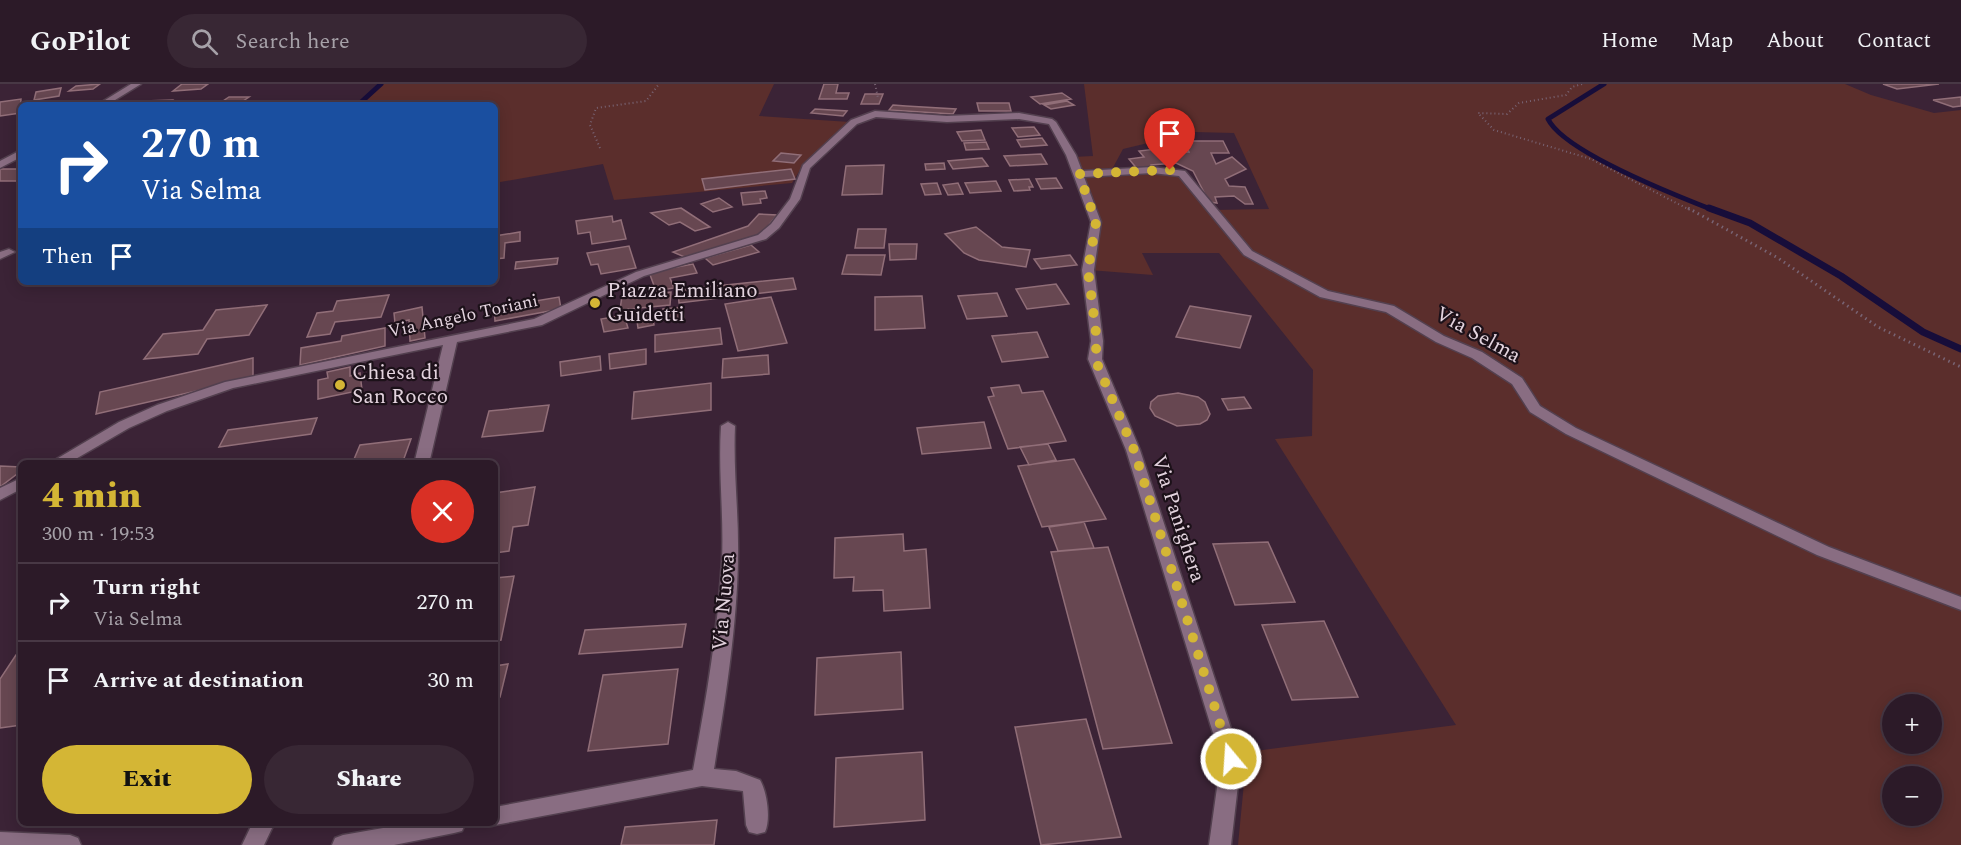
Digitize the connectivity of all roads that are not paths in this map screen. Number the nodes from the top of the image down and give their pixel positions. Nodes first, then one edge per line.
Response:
1 (137, 84) edge
2 (106, 102) edge
3 (18, 155) edge
4 (0, 165) edge
5 (1079, 174) junction
6 (451, 339) junction
7 (728, 426) dead end
8 (62, 460) edge
9 (422, 460) edge
10 (18, 485) edge
11 (0, 495) edge
12 (1961, 604) edge
13 (702, 777) junction
14 (498, 815) edge
15 (757, 825) dead end
16 (262, 826) edge
17 (443, 826) edge
18 (0, 842) edge
19 (70, 845) edge
20 (253, 845) edge
21 (342, 845) edge
22 (1220, 845) edge

1 - 2 street
3 - 4 street
5 - 6 street, Via Angelo Toriani
5 - 12 street, Via Selma
5 - 22 street, Via Panighera
6 - 8 street, Via Angelo Toriani
6 - 9 street
7 - 13 street, Via Nuova
10 - 11 street
13 - 14 street
13 - 15 street
16 - 20 street
17 - 21 street
18 - 19 street

